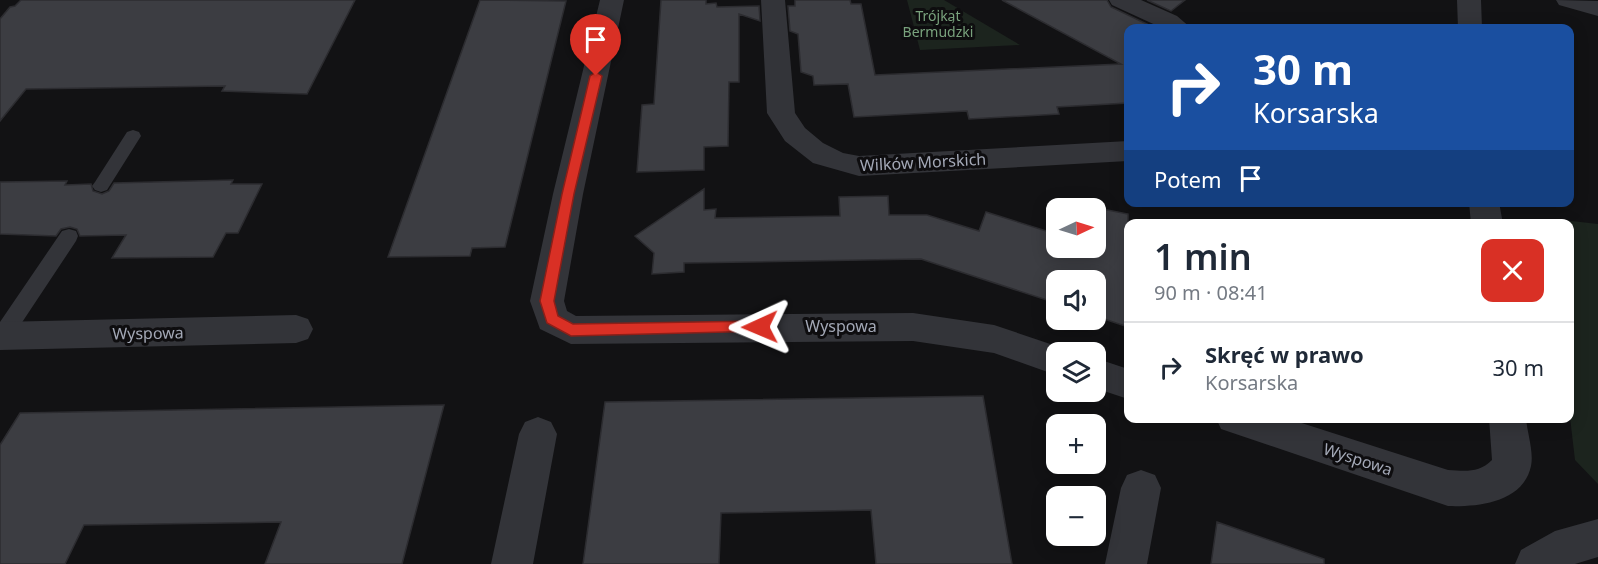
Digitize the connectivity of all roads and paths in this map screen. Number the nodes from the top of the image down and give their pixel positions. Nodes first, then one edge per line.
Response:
1 (612, 0) edge
2 (773, 0) edge
3 (1121, 0) edge
4 (1469, 0) edge
5 (1569, 0) edge
6 (1598, 9) edge
7 (1172, 24) edge
8 (1470, 24) edge
9 (133, 136) dead end
10 (1124, 152) edge
11 (100, 186) dead end
12 (69, 236) dead end
13 (296, 329) dead end
14 (1, 338) edge
15 (1046, 357) edge
16 (1106, 377) edge
17 (1124, 383) edge
18 (1249, 423) edge
19 (1508, 423) edge
20 (538, 434) dead end
21 (1141, 488) dead end
22 (512, 564) edge
23 (1126, 564) edge

1 - 15 street, Wyspowa
2 - 10 street, Wilków Morskich
3 - 7 street
4 - 8 street
5 - 6 street
9 - 11 lane
12 - 14 lane
13 - 14 street, Wyspowa
16 - 17 street
18 - 19 street, Wyspowa
20 - 22 street
21 - 23 street

